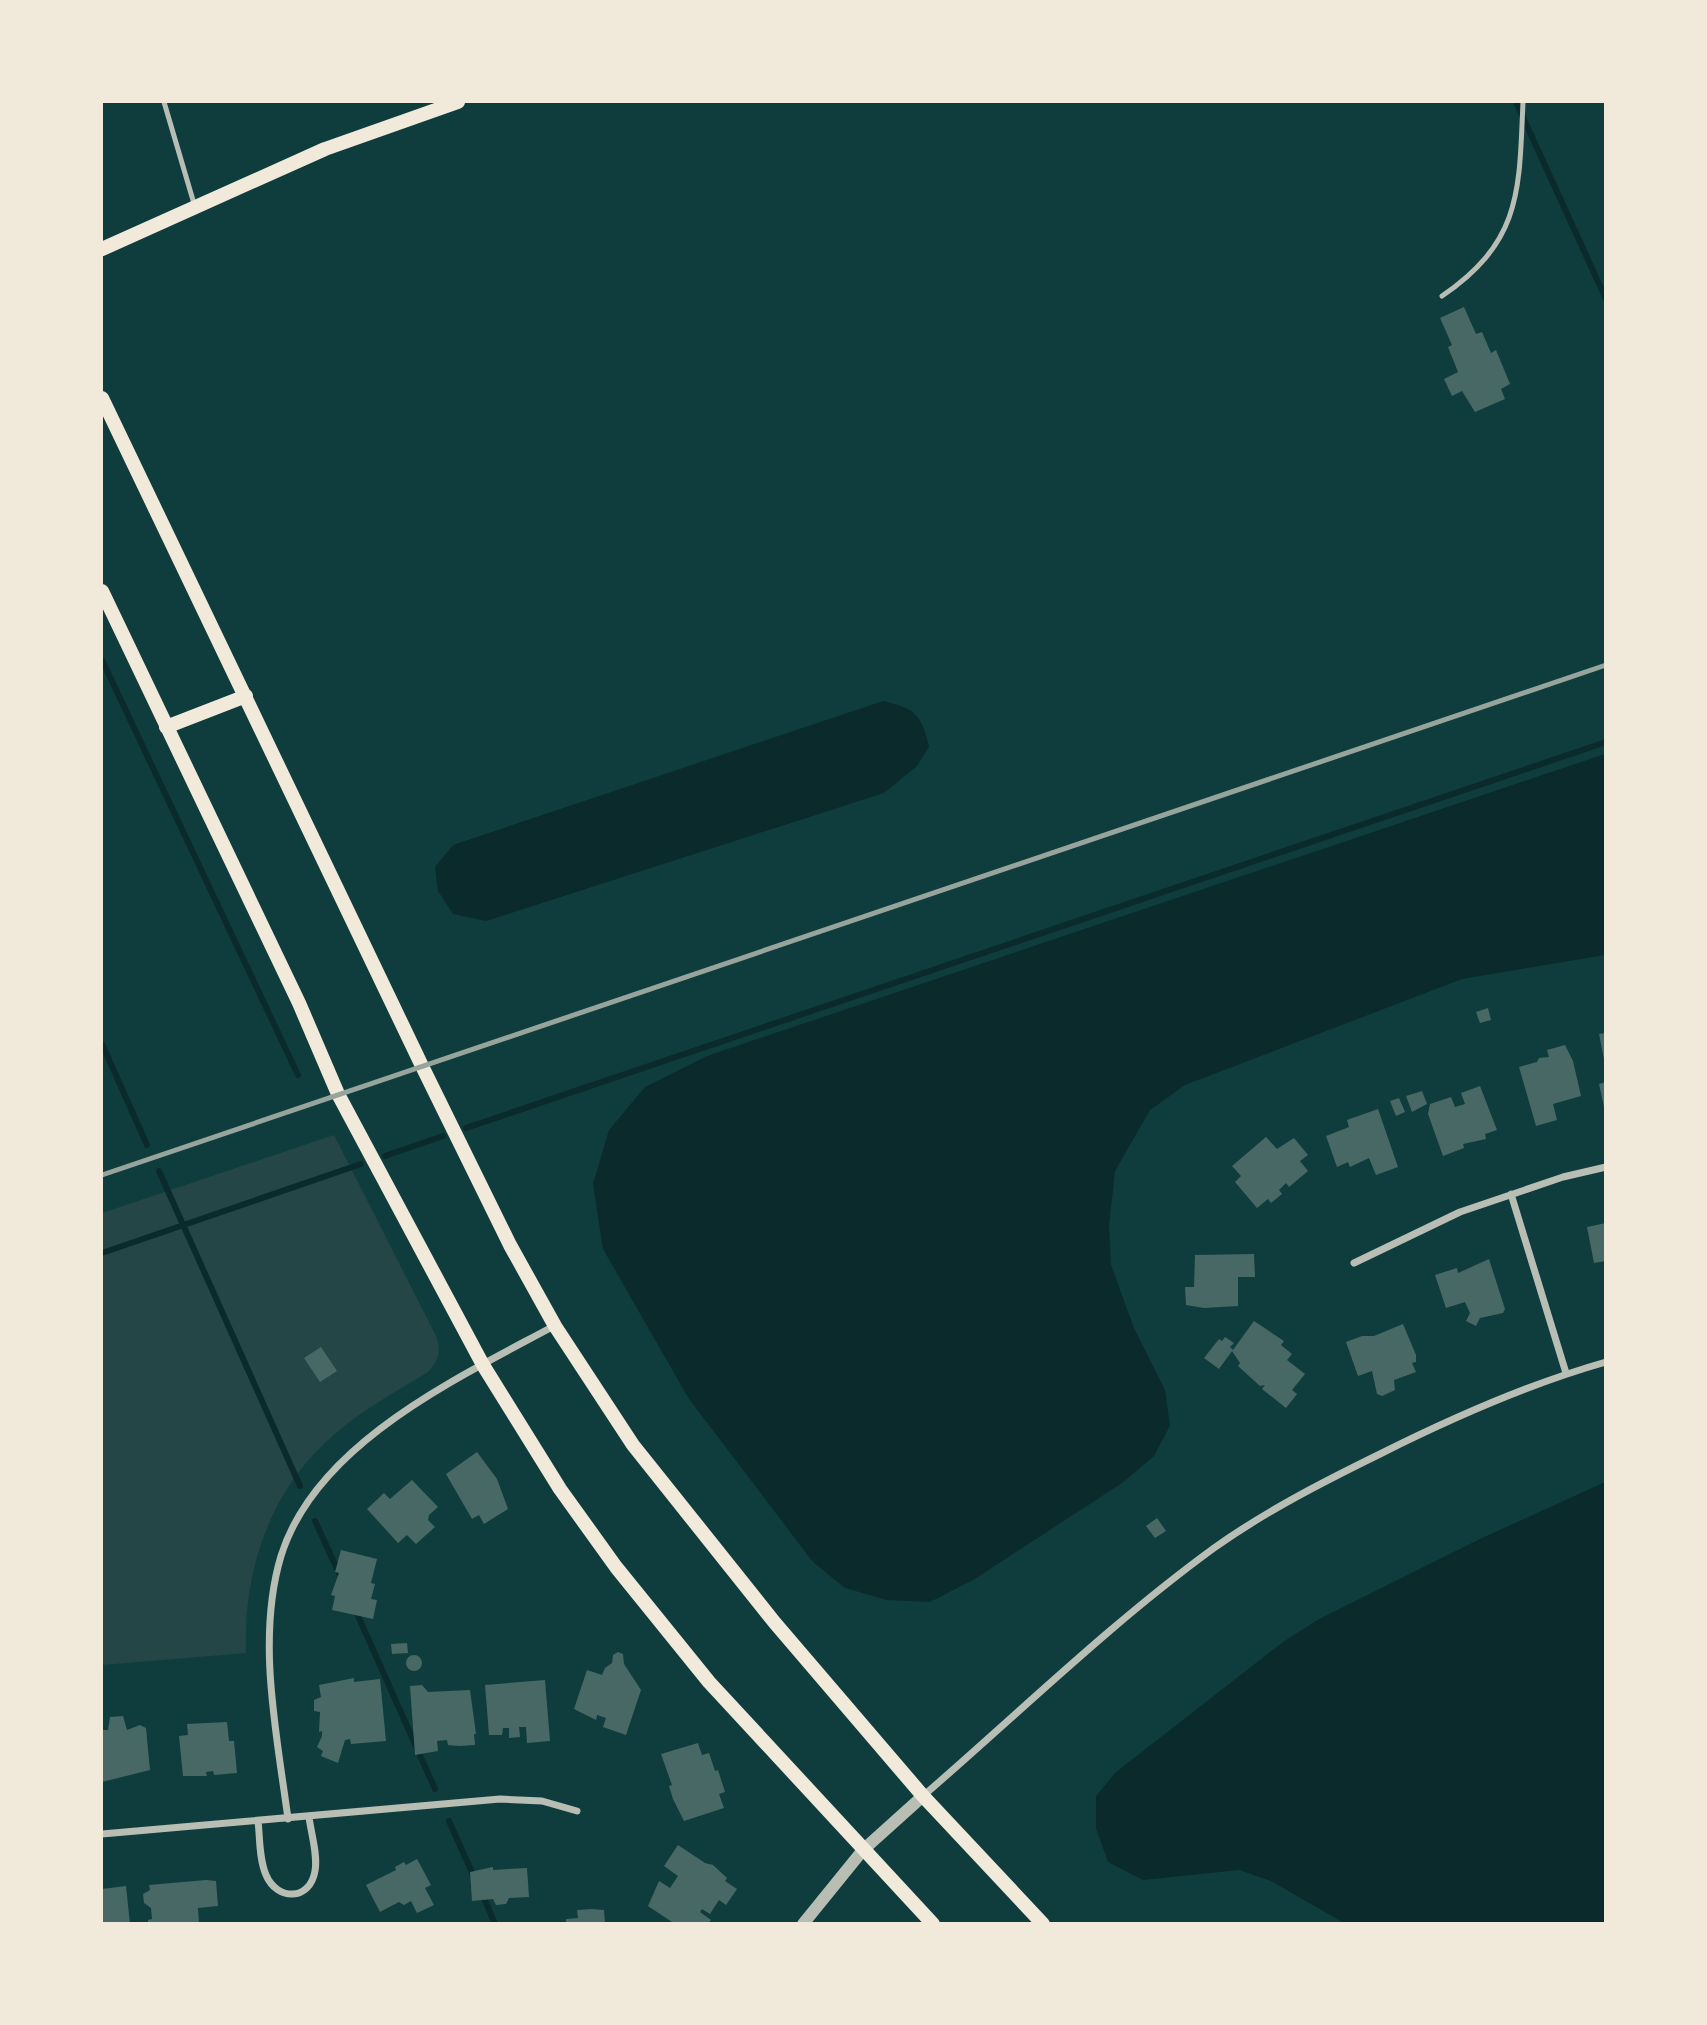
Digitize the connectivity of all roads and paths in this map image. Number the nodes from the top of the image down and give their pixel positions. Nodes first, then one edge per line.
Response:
1 (164, 102) edge
2 (458, 102) edge
3 (1523, 102) edge
4 (195, 207) junction
5 (102, 249) edge
6 (1442, 296) dead end
7 (102, 398) edge
8 (102, 592) edge
9 (246, 696) junction
10 (166, 727) junction
11 (1605, 1167) edge
12 (1511, 1194) junction
13 (1354, 1264) dead end
14 (555, 1326) junction
15 (1605, 1362) edge
16 (483, 1365) junction
17 (1566, 1373) junction
18 (923, 1796) junction
19 (577, 1811) dead end
20 (309, 1817) junction
21 (288, 1819) junction
22 (258, 1821) junction
23 (102, 1834) edge
24 (863, 1850) junction
25 (803, 1923) edge
26 (933, 1923) edge
27 (1043, 1923) edge

1 - 4 lane
2 - 4 main road
3 - 6 lane
4 - 5 main road
7 - 9 main road
8 - 10 main road
9 - 10 main road
9 - 14 main road
10 - 16 main road
11 - 12 street
12 - 13 street
12 - 17 street
14 - 16 street
14 - 18 main road
15 - 17 street
16 - 21 street
16 - 24 main road
17 - 18 street
18 - 24 street
18 - 27 main road
19 - 20 street
20 - 21 street
20 - 22 street
21 - 22 street
22 - 23 street
24 - 25 street
24 - 26 main road

